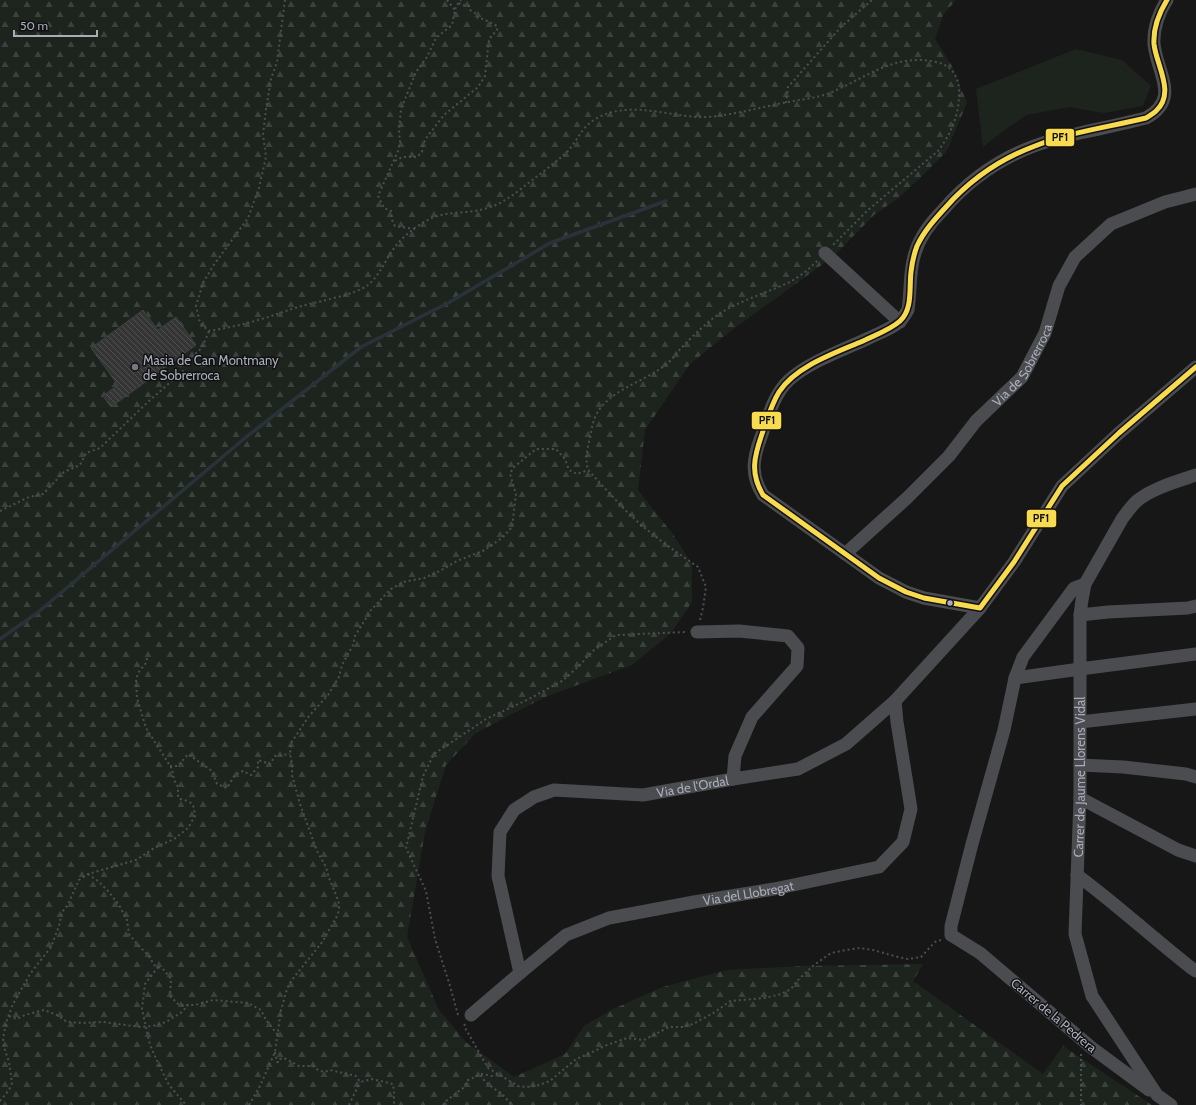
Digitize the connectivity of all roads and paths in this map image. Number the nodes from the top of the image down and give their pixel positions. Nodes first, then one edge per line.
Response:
1 (285, 0) edge
2 (447, 0) edge
3 (461, 0) edge
4 (872, 0) edge
5 (1167, 0) edge
6 (459, 3) junction
7 (455, 10) junction
8 (786, 102) junction
9 (394, 161) junction
10 (1196, 194) edge
11 (415, 229) junction
12 (825, 252) junction
13 (900, 322) junction
14 (209, 331) junction
15 (1196, 366) edge
16 (588, 470) junction
17 (1196, 475) edge
18 (0, 511) edge
19 (845, 554) junction
20 (1085, 584) junction
21 (1196, 606) edge
22 (980, 608) junction
23 (1080, 615) junction
24 (697, 632) junction
25 (1196, 654) edge
26 (147, 658) dead end
27 (1080, 668) junction
28 (1015, 678) junction
29 (895, 701) junction
30 (1196, 709) edge
31 (1080, 722) junction
32 (290, 754) junction
33 (1080, 765) junction
34 (170, 766) junction
35 (1196, 777) edge
36 (733, 779) junction
37 (1080, 798) junction
38 (1196, 856) edge
39 (88, 874) junction
40 (1077, 875) junction
41 (951, 935) junction
42 (158, 967) junction
43 (1196, 971) edge
44 (520, 973) junction
45 (188, 1005) junction
46 (9, 1016) junction
47 (467, 1020) junction
48 (278, 1035) junction
49 (1081, 1038) junction
50 (275, 1052) junction
51 (481, 1075) junction
52 (500, 1075) junction
53 (360, 1082) junction
54 (1157, 1095) junction
55 (0, 1101) edge
56 (186, 1105) edge
57 (249, 1105) edge
58 (349, 1105) edge
59 (394, 1105) edge
60 (443, 1105) edge
61 (512, 1105) edge
62 (1081, 1105) edge
63 (1171, 1105) edge

1 - 14 path
2 - 7 path
3 - 6 path
4 - 8 path
5 - 13 street
6 - 7 path
6 - 9 path
7 - 9 path
8 - 11 path
8 - 12 path
9 - 11 path
10 - 19 street, Via de Sobrerroca
11 - 14 path
12 - 13 street
12 - 16 path
13 - 19 street
14 - 18 path
15 - 22 street, Via de l'Ordal
16 - 24 path
16 - 32 path
17 - 20 street, Carrer de Jaume Llorens Vidal
19 - 22 street
20 - 23 street, Carrer de Jaume Llorens Vidal
20 - 28 street
21 - 23 street
22 - 29 street, Via de l'Ordal
23 - 27 street, Carrer de Jaume Llorens Vidal
24 - 36 street
24 - 47 path
25 - 27 street
26 - 34 path
27 - 28 street
27 - 31 street, Carrer de Jaume Llorens Vidal
28 - 41 street
29 - 36 street, Via de l'Ordal
29 - 44 street, Via del Llobregat
30 - 31 street
31 - 33 street, Carrer de Jaume Llorens Vidal
32 - 34 path
32 - 48 path
33 - 35 street
33 - 37 street, Carrer de Jaume Llorens Vidal
34 - 39 path
36 - 44 street, Via de l'Ordal
37 - 38 street
37 - 40 street, Carrer de Jaume Llorens Vidal
39 - 42 path
39 - 46 path
40 - 43 street
40 - 54 street, Carrer de Jaume Llorens Vidal
41 - 49 street, Carrer de la Pedrera
41 - 52 path
42 - 45 path
42 - 56 path
44 - 47 street, Via del Llobregat
45 - 46 path
45 - 48 path
46 - 55 path
47 - 52 path
48 - 50 path
49 - 54 street, Carrer de la Pedrera
49 - 62 path
50 - 53 path
50 - 57 path
51 - 52 path
51 - 60 path
51 - 61 path
53 - 58 path
53 - 59 path
54 - 63 street, Carrer de Jaume Llorens Vidal

